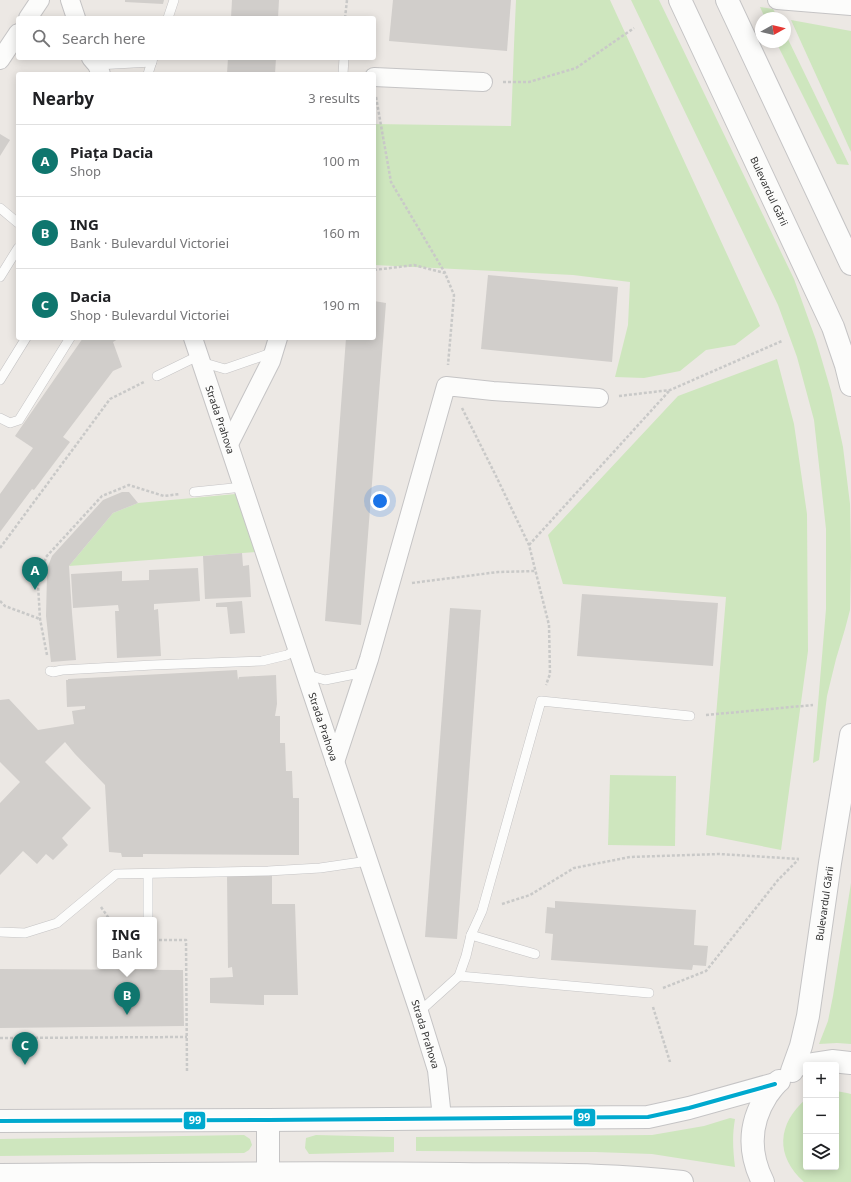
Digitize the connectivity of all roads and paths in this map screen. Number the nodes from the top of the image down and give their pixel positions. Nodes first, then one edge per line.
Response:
1 (40, 0) edge
2 (70, 0) edge
3 (174, 0) edge
4 (347, 0) edge
5 (680, 0) edge
6 (727, 0) edge
7 (777, 0) edge
8 (851, 6) edge
9 (29, 16) edge
10 (75, 16) edge
11 (169, 16) edge
12 (344, 16) edge
13 (634, 28) dead end
14 (16, 36) edge
15 (0, 60) edge
16 (153, 60) edge
17 (344, 60) edge
18 (94, 63) edge
19 (149, 72) edge
20 (344, 72) edge
21 (483, 82) joint
22 (376, 84) edge
23 (376, 90) edge
24 (0, 208) edge
25 (16, 221) edge
26 (16, 251) edge
27 (851, 264) edge
28 (376, 270) edge
29 (444, 274) junction
30 (0, 277) edge
31 (25, 340) edge
32 (69, 340) edge
33 (194, 340) edge
34 (782, 341) dead end
35 (276, 345) edge
36 (200, 359) junction
37 (157, 376) joint
38 (0, 380) edge
39 (851, 385) edge
40 (670, 390) junction
41 (444, 394) junction
42 (599, 398) joint
43 (0, 418) edge
44 (229, 444) junction
45 (243, 487) junction
46 (194, 492) joint
47 (529, 545) junction
48 (0, 548) edge
49 (536, 571) junction
50 (390, 585) junction
51 (0, 601) edge
52 (40, 619) junction
53 (297, 650) junction
54 (50, 672) joint
55 (365, 672) junction
56 (305, 674) junction
57 (541, 701) junction
58 (813, 705) dead end
59 (690, 716) joint
60 (851, 735) edge
61 (335, 762) junction
62 (368, 861) junction
63 (148, 874) junction
64 (482, 911) junction
65 (148, 917) edge
66 (0, 932) edge
67 (471, 935) junction
68 (157, 940) edge
69 (535, 954) dead end
70 (459, 976) junction
71 (649, 993) junction
72 (419, 1012) junction
73 (187, 1037) junction
74 (0, 1038) edge
75 (670, 1062) dead end
76 (851, 1063) edge
77 (801, 1067) edge
78 (187, 1072) dead end
79 (775, 1084) junction
80 (442, 1118) junction
81 (268, 1120) junction
82 (0, 1121) edge
83 (0, 1175) edge
84 (267, 1178) edge
85 (682, 1182) edge
86 (763, 1182) edge

1 - 9 street
2 - 10 street
3 - 11 lane
4 - 12 path
5 - 39 main road, Bulevardul Gării
6 - 27 main road
7 - 8 street
13 - 21 path
14 - 15 street
16 - 18 lane
16 - 19 lane
17 - 20 lane
21 - 22 street
23 - 29 path
24 - 25 lane
26 - 30 lane
28 - 29 path
29 - 41 path
31 - 38 lane
32 - 43 lane
33 - 36 street, Strada Prahova
34 - 40 path
35 - 36 lane
35 - 44 street
36 - 37 lane
36 - 44 street, Strada Prahova
37 - 48 path
40 - 42 path
40 - 47 path
41 - 42 street
41 - 47 path
41 - 50 street
44 - 45 street, Strada Prahova
45 - 46 lane
45 - 53 street, Strada Prahova
46 - 52 path
47 - 49 path
49 - 50 path
49 - 57 path
50 - 55 street
51 - 52 path
52 - 54 path
53 - 54 lane
53 - 56 street, Strada Prahova
55 - 56 lane
55 - 61 street
56 - 61 street, Strada Prahova
57 - 59 lane
57 - 64 lane
58 - 59 path
60 - 77 main road, Bulevardul Gării
61 - 62 street, Strada Prahova
62 - 63 lane
62 - 72 street, Strada Prahova
63 - 65 lane
63 - 66 lane
64 - 67 lane
64 - 71 path
67 - 69 lane
67 - 70 lane
68 - 73 path
70 - 71 lane
70 - 72 lane
71 - 75 path
72 - 80 street, Strada Prahova
73 - 74 path
73 - 78 path
76 - 77 main road
77 - 79 main road
79 - 80 main road
79 - 86 main road
80 - 81 main road
81 - 82 main road
81 - 84 main road
83 - 84 main road
84 - 85 main road

